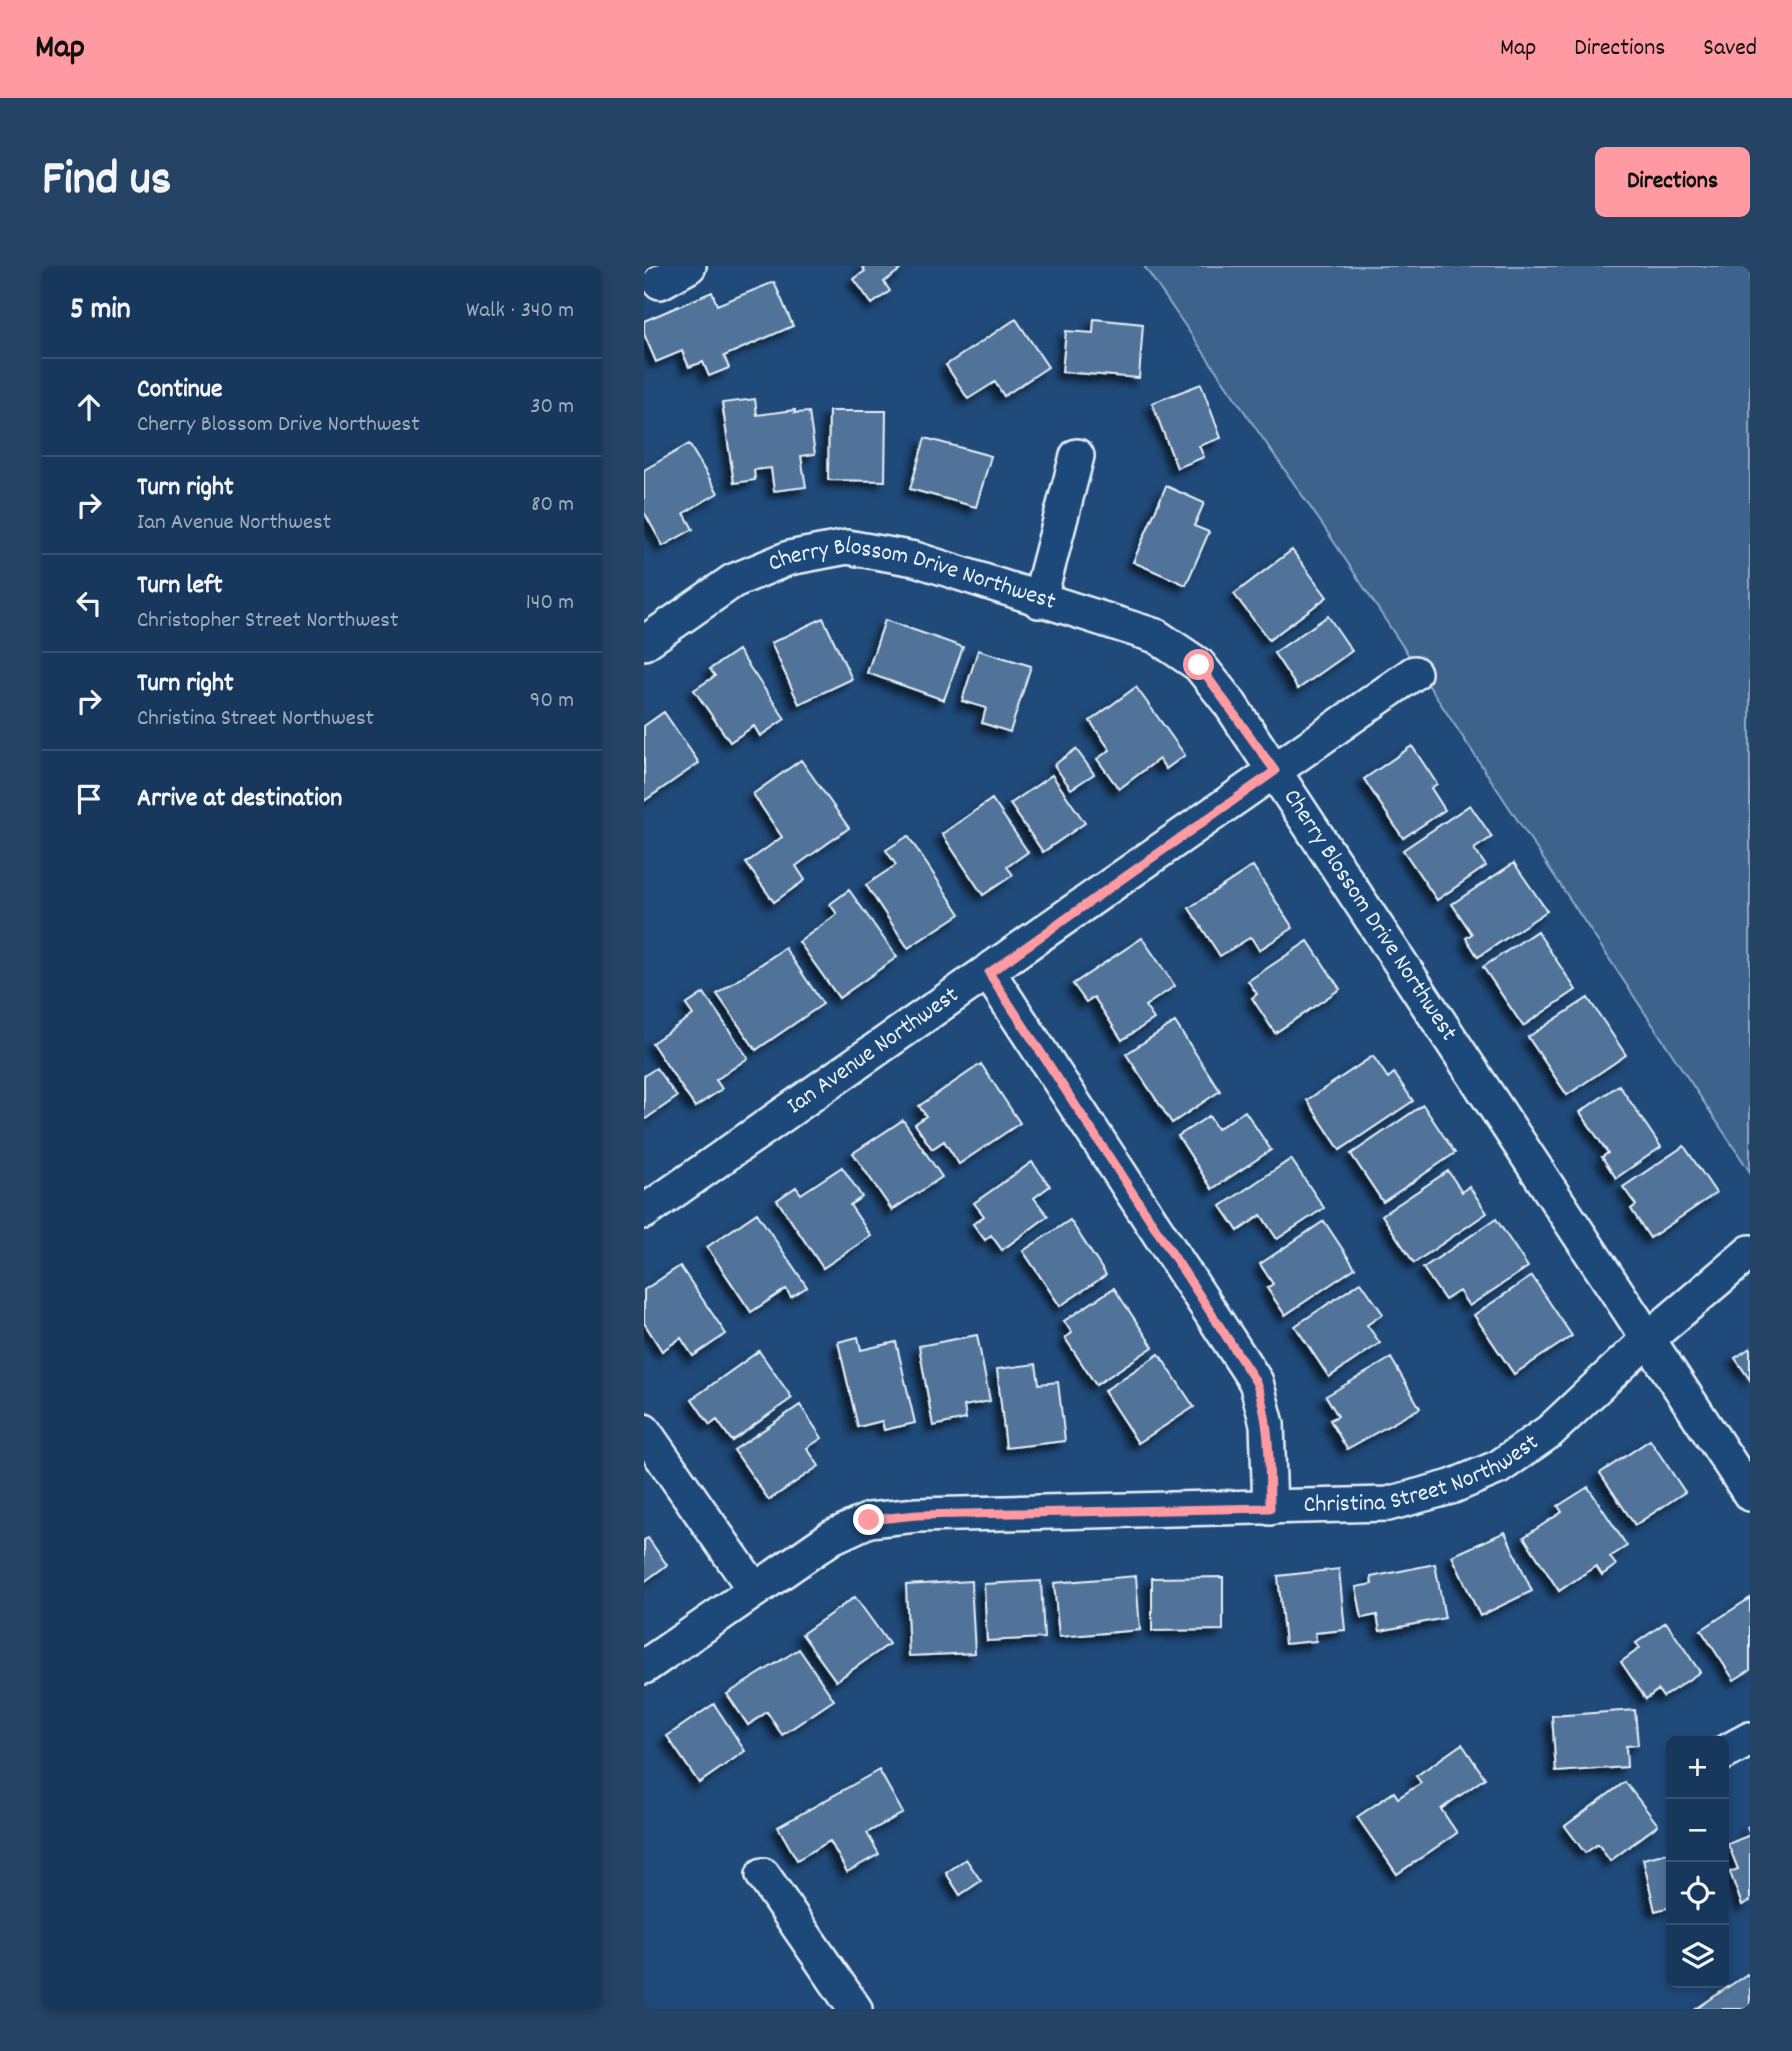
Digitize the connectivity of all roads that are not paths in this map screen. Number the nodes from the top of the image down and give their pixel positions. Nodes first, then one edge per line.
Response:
1 (689, 266) edge
2 (660, 282) dead end
3 (1077, 456) dead end
4 (1039, 601) junction
5 (644, 643) edge
6 (1414, 673) dead end
7 (1275, 771) junction
8 (989, 973) junction
9 (644, 1212) edge
10 (1750, 1252) edge
11 (1648, 1339) junction
12 (644, 1432) edge
13 (1750, 1494) edge
14 (1270, 1508) junction
15 (754, 1589) junction
16 (644, 1667) edge
17 (1750, 1739) edge
18 (1729, 1750) edge
19 (763, 1875) dead end
20 (855, 2009) edge

1 - 2 street
3 - 4 street
4 - 5 street, Cherry Blossom Drive Northwest
4 - 7 street, Cherry Blossom Drive Northwest
6 - 7 street, Ian Avenue Northwest
7 - 8 street, Ian Avenue Northwest
7 - 11 street, Cherry Blossom Drive Northwest
8 - 9 street, Ian Avenue Northwest
8 - 14 street
10 - 11 street, Christina Street Northwest
11 - 13 street, Cherry Blossom Drive Northwest
11 - 14 street, Christina Street Northwest
12 - 15 street
14 - 15 street, Christina Street Northwest
15 - 16 street, Christina Street Northwest
17 - 18 street
19 - 20 street

